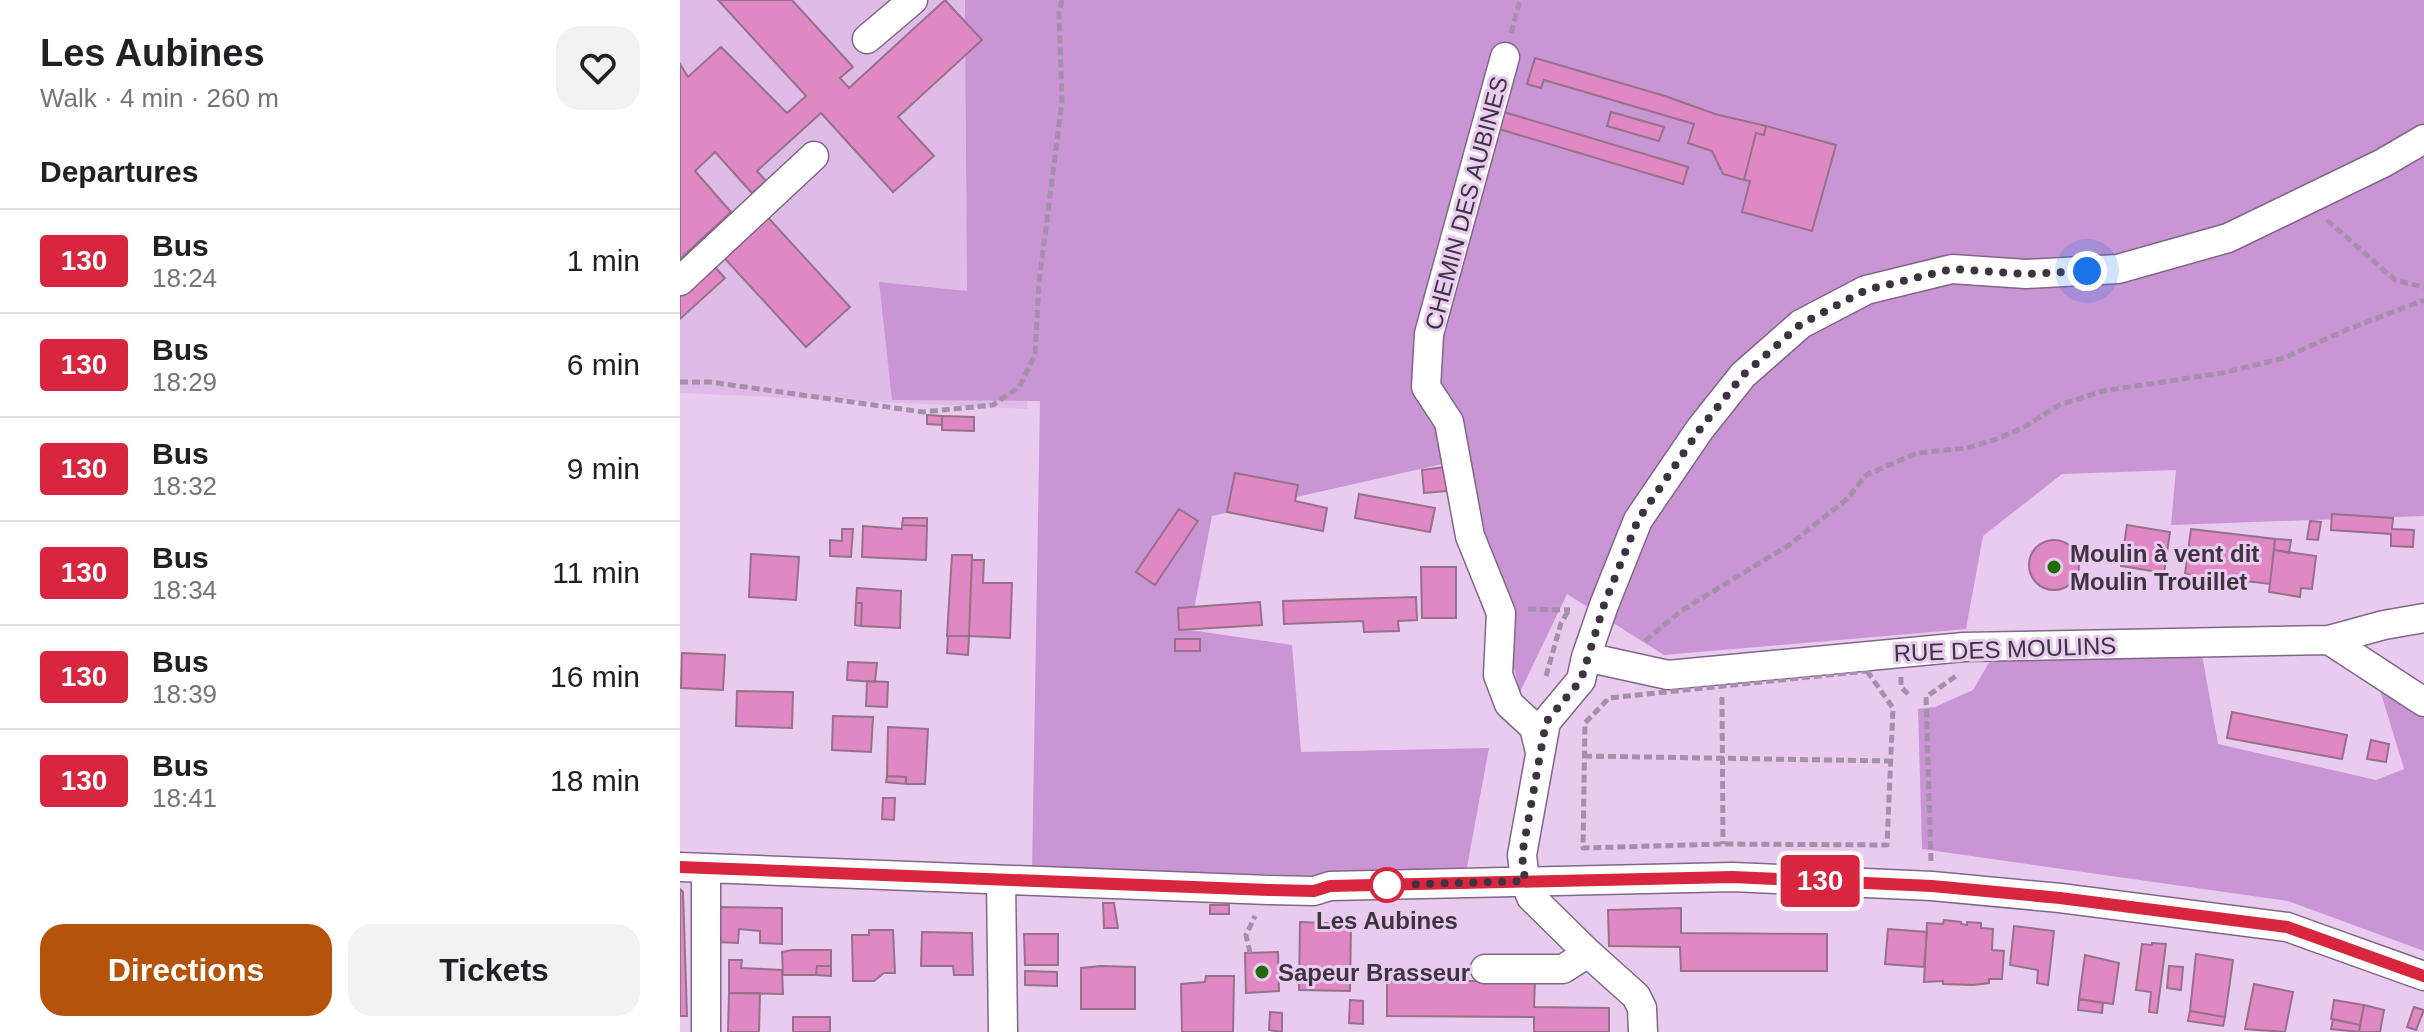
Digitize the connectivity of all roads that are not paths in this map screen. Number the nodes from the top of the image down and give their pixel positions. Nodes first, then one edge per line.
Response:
1 (913, 0) edge
2 (867, 39) dead end
3 (1505, 57) dead end
4 (2424, 139) edge
5 (814, 156) dead end
6 (680, 281) edge
7 (2424, 618) edge
8 (2329, 640) junction
9 (1586, 657) junction
10 (2424, 702) edge
11 (1540, 752) junction
12 (693, 868) edge
13 (1001, 880) junction
14 (1525, 881) junction
15 (1588, 953) junction
16 (1485, 969) dead end
17 (2424, 976) edge
18 (706, 1032) edge
19 (1003, 1032) edge
20 (1643, 1032) edge

1 - 2 street
3 - 11 street, CHEMIN DES AUBINES
4 - 9 street
5 - 6 street
7 - 8 street, RUE DES MOULINS
8 - 9 street, RUE DES MOULINS
8 - 10 street
9 - 11 street
11 - 14 street
12 - 13 street
12 - 18 street
13 - 14 street
13 - 19 street
14 - 15 street
14 - 17 street
15 - 16 street
15 - 20 street

